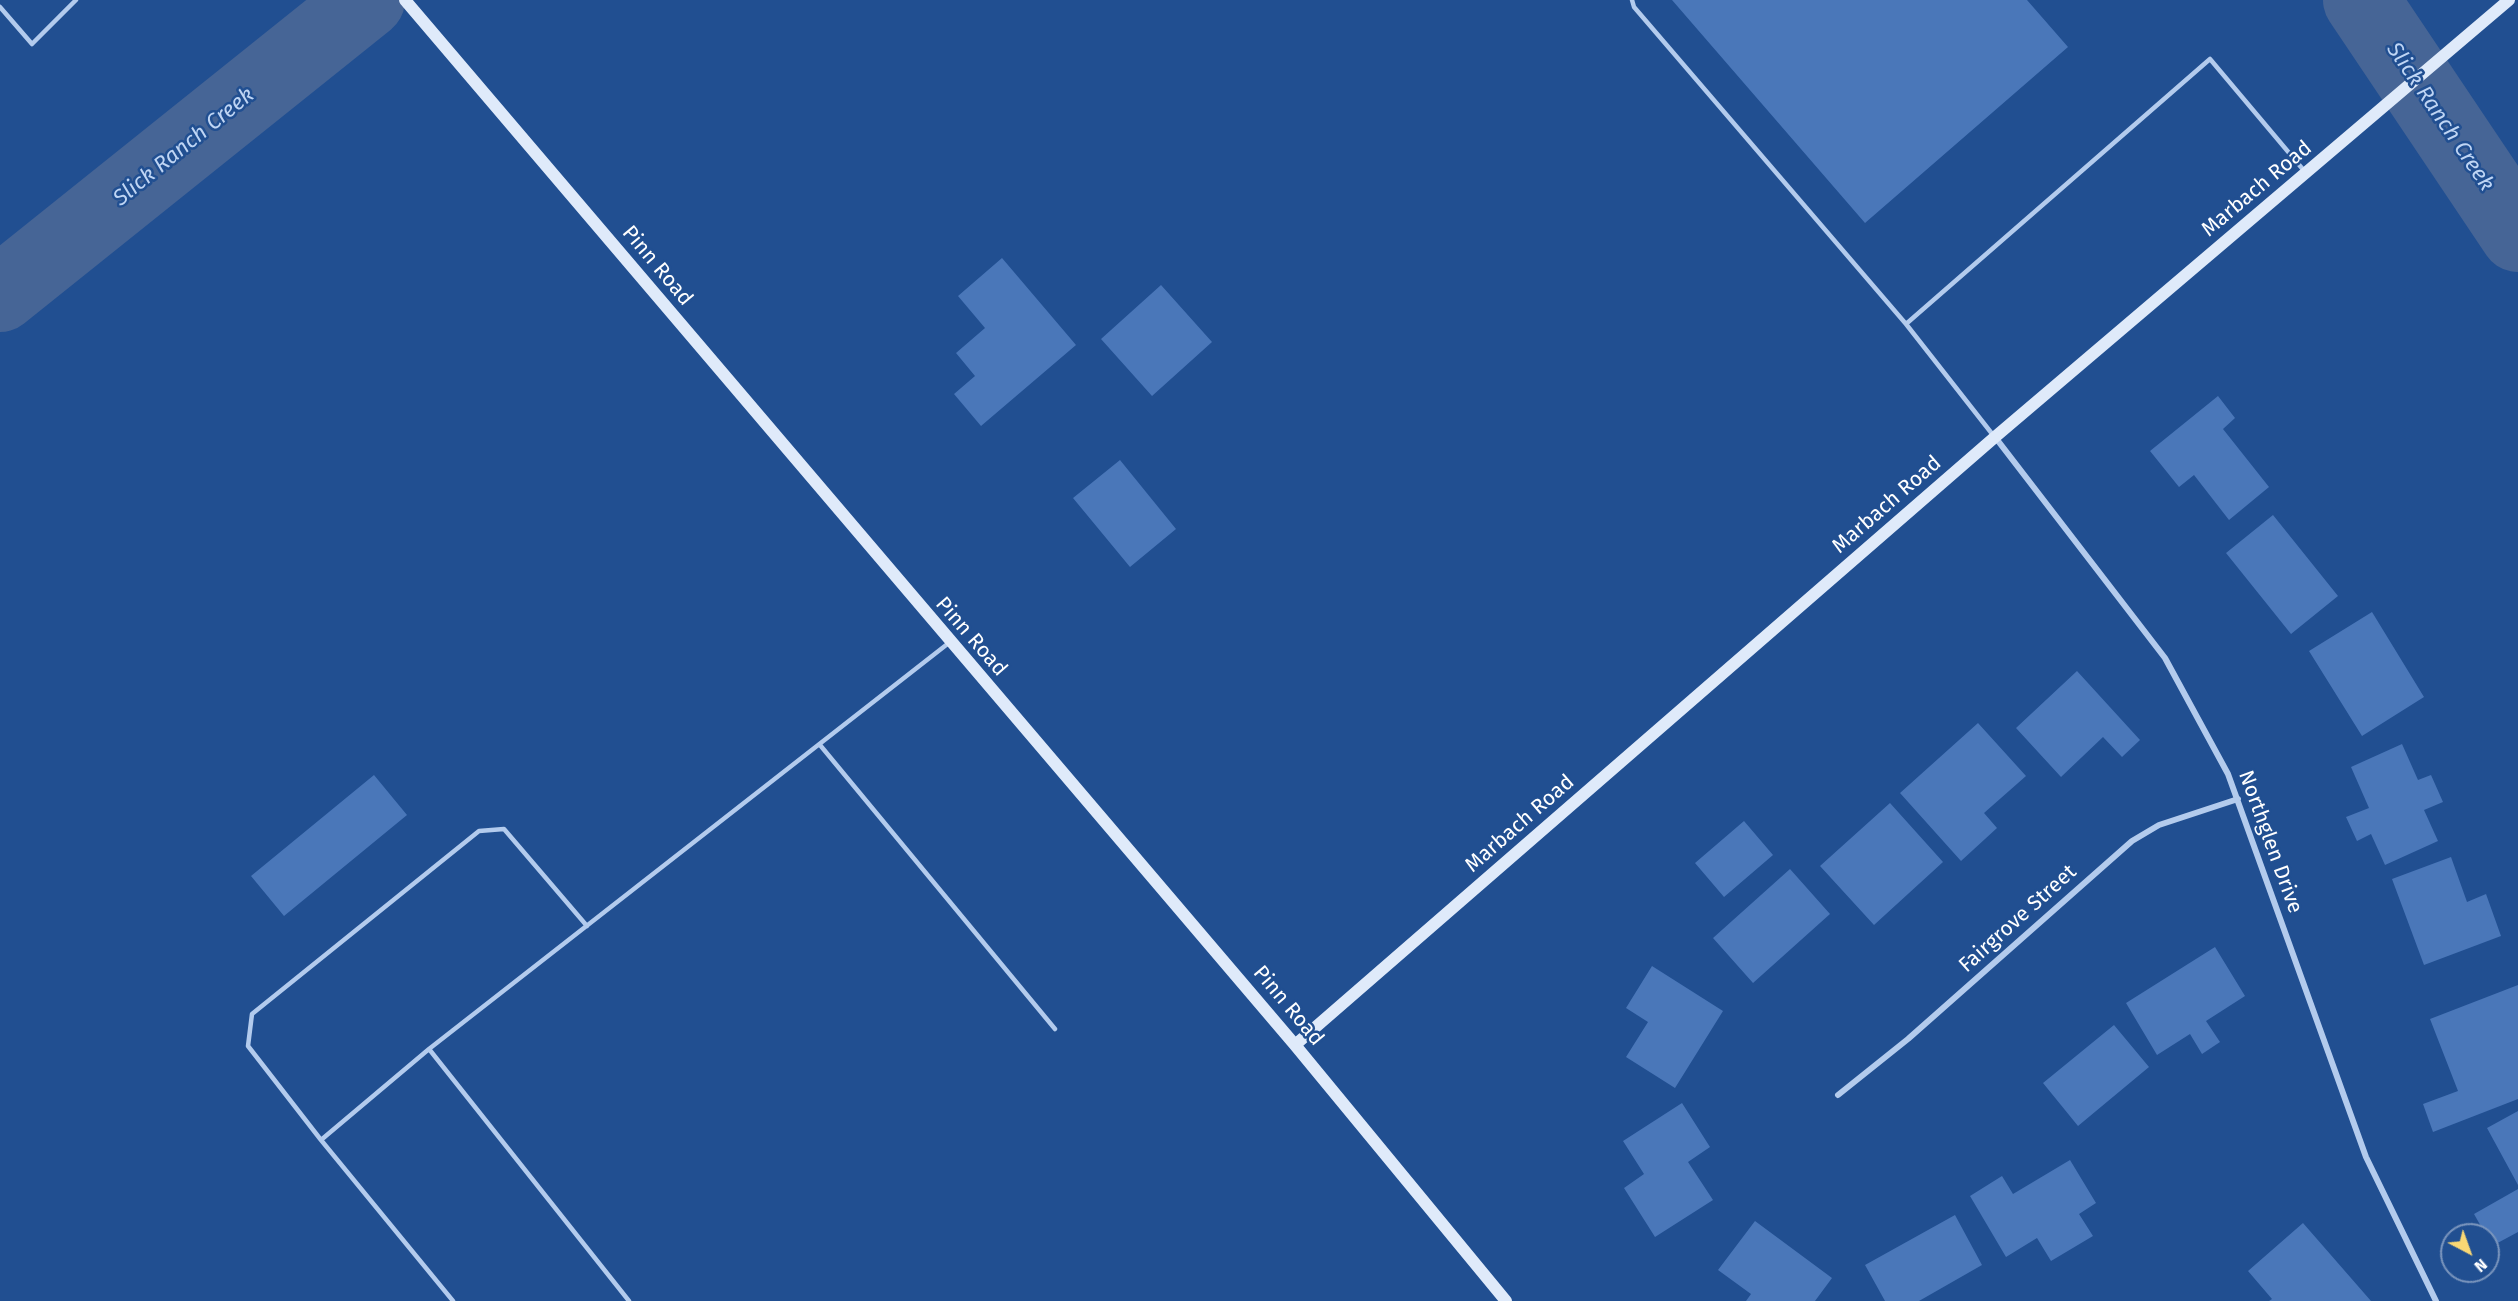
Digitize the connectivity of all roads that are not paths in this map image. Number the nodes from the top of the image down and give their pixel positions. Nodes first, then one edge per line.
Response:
1 (76, 0) edge
2 (405, 0) edge
3 (1632, 0) edge
4 (2509, 0) edge
5 (0, 7) edge
6 (2306, 173) junction
7 (1906, 324) junction
8 (1995, 437) junction
9 (950, 642) junction
10 (820, 745) junction
11 (2238, 799) junction
12 (587, 926) junction
13 (1055, 1029) dead end
14 (1295, 1045) junction
15 (429, 1049) junction
16 (1838, 1095) dead end
17 (321, 1140) junction
18 (453, 1301) edge
19 (629, 1301) edge
20 (1506, 1301) edge
21 (2436, 1301) edge

1 - 5 lane
2 - 9 street, Pinn Road
3 - 7 lane
4 - 6 street, Marbach Road
6 - 7 lane
6 - 8 street, Marbach Road
7 - 8 lane
8 - 11 street, Northglen Drive
8 - 14 street, Marbach Road
9 - 10 lane
9 - 14 street, Pinn Road
10 - 12 lane
10 - 13 lane
11 - 16 street, Fairgrove Street
11 - 21 street, Northglen Drive
12 - 15 lane
12 - 17 lane
14 - 20 street, Pinn Road
15 - 17 lane
15 - 19 lane
17 - 18 lane

